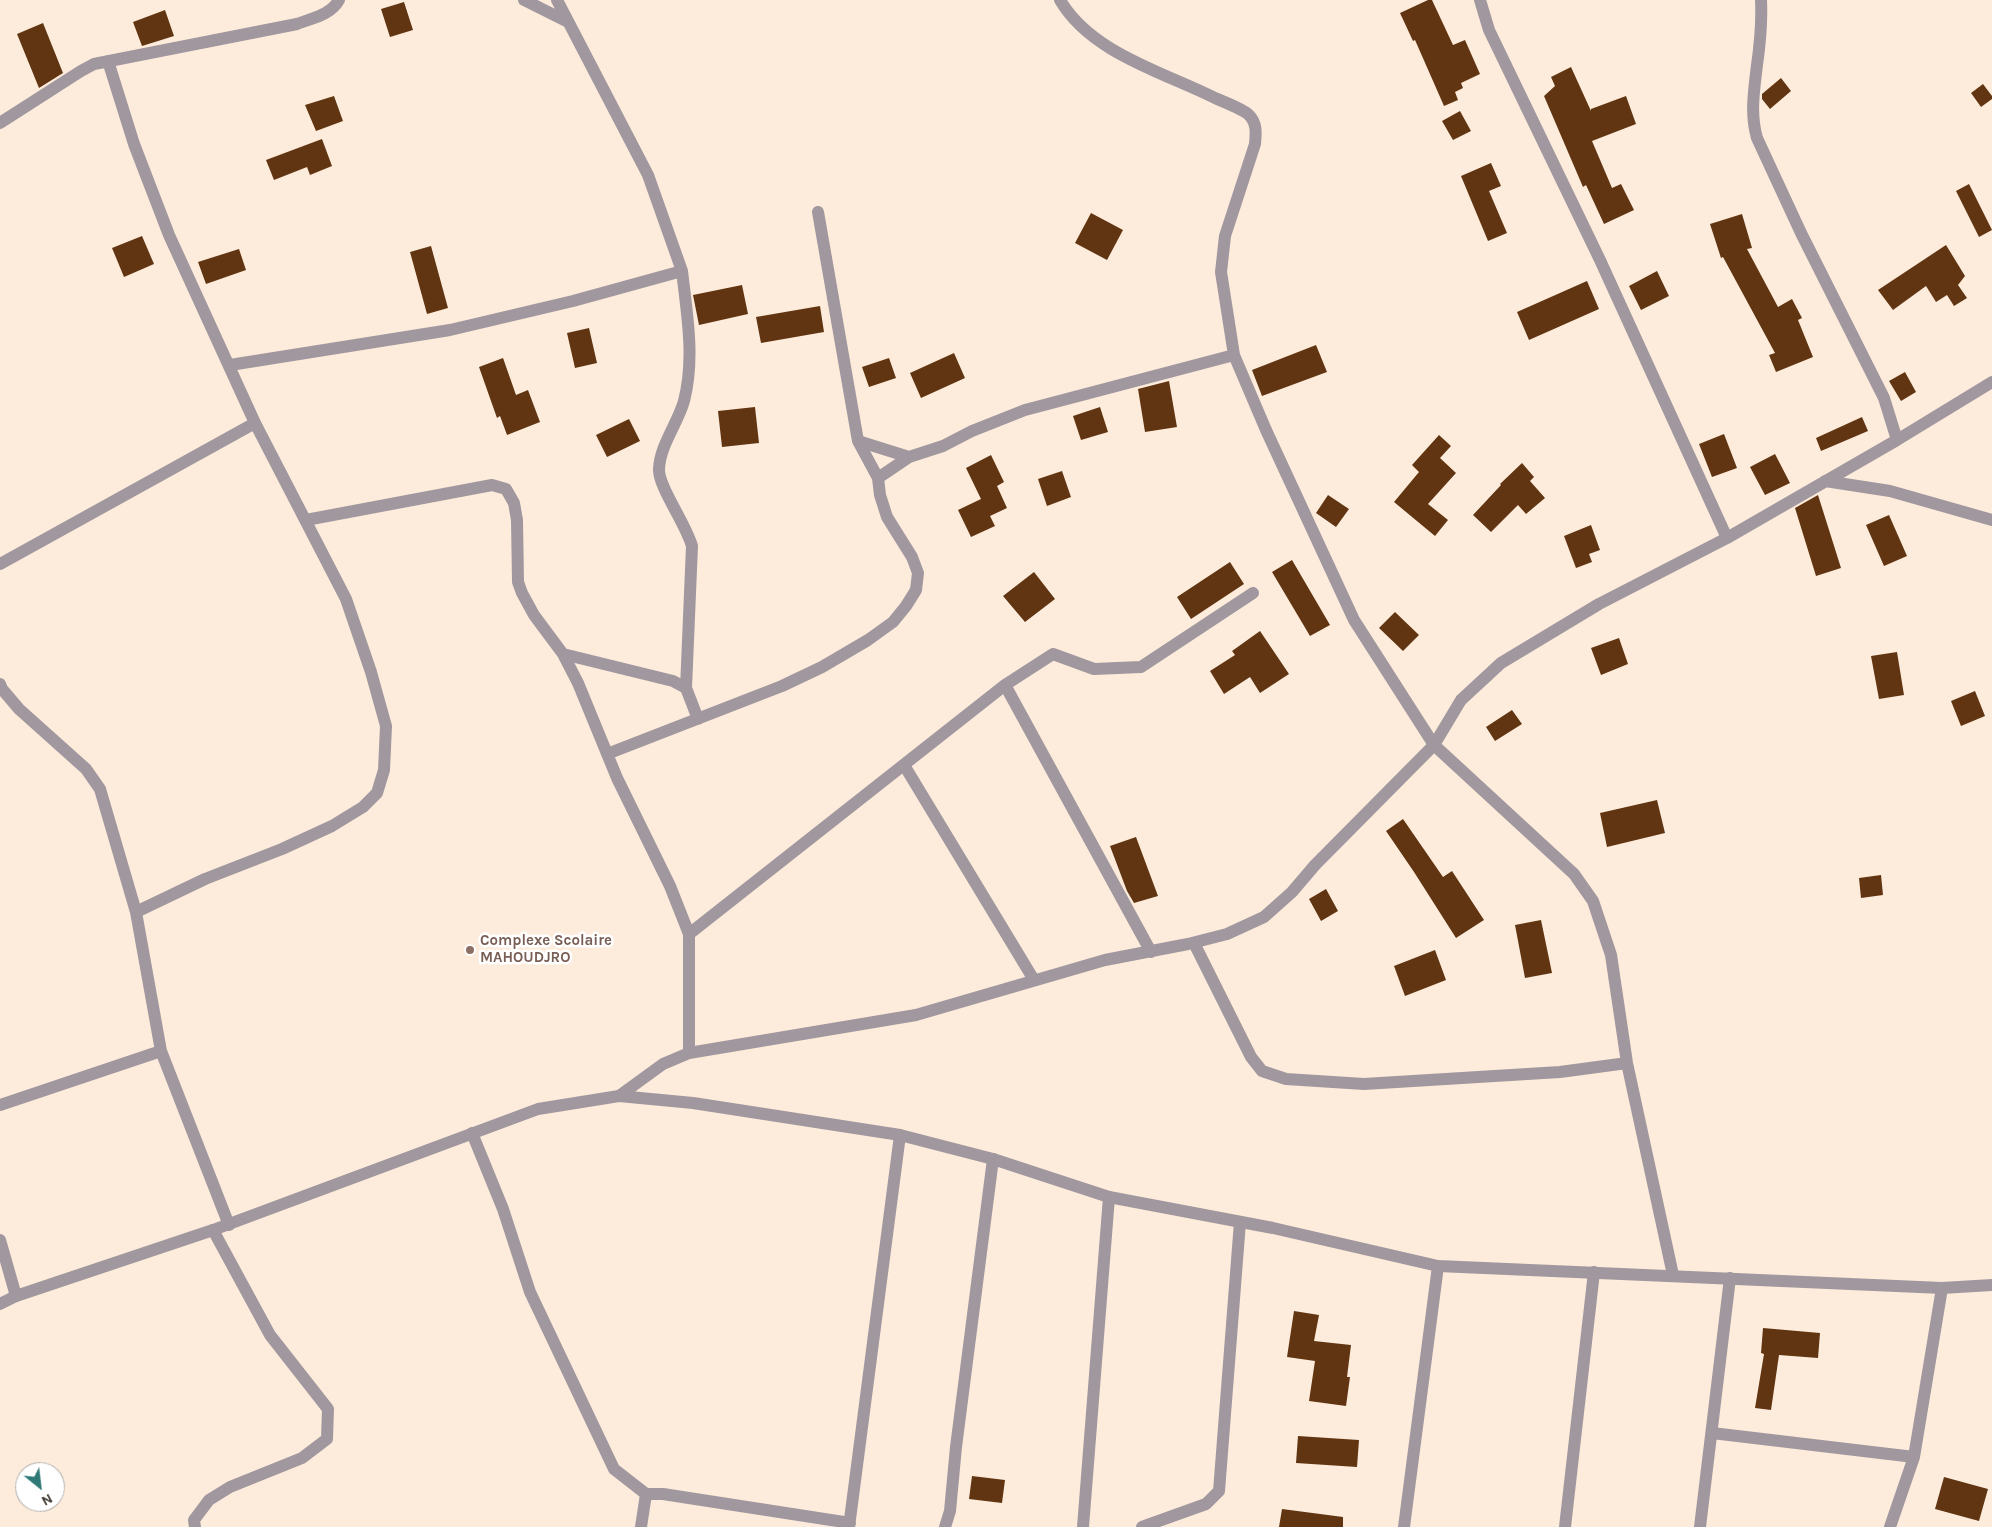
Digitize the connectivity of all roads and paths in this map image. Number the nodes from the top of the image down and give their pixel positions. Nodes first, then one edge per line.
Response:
1 (339, 0) edge
2 (524, 0) edge
3 (557, 0) edge
4 (1060, 0) edge
5 (1480, 0) edge
6 (1761, 0) edge
7 (568, 22) junction
8 (108, 61) junction
9 (0, 123) edge
10 (818, 212) dead end
11 (682, 272) junction
12 (1234, 355) junction
13 (230, 366) junction
14 (1992, 382) edge
15 (255, 423) junction
16 (1898, 440) junction
17 (858, 441) junction
18 (909, 457) junction
19 (878, 478) junction
20 (1825, 481) junction
21 (306, 520) junction
22 (1992, 520) edge
23 (1727, 538) junction
24 (0, 564) edge
25 (1253, 593) dead end
26 (563, 654) junction
27 (0, 684) edge
28 (1006, 686) junction
29 (686, 688) junction
30 (698, 719) junction
31 (1434, 745) junction
32 (607, 754) junction
33 (904, 765) junction
34 (136, 912) junction
35 (689, 934) junction
36 (1194, 942) junction
37 (1151, 952) junction
38 (1034, 980) junction
39 (161, 1051) junction
40 (689, 1053) junction
41 (1627, 1063) junction
42 (619, 1096) junction
43 (0, 1105) edge
44 (472, 1133) junction
45 (900, 1135) junction
46 (993, 1159) junction
47 (1109, 1197) junction
48 (1240, 1222) junction
49 (229, 1225) junction
50 (213, 1230) junction
51 (0, 1240) edge
52 (1438, 1266) junction
53 (1594, 1272) junction
54 (1673, 1276) junction
55 (1730, 1278) junction
56 (1992, 1285) edge
57 (1942, 1288) junction
58 (16, 1296) junction
59 (0, 1304) edge
60 (1712, 1433) junction
61 (1914, 1457) junction
62 (646, 1494) junction
63 (849, 1525) edge
64 (195, 1527) edge
65 (641, 1527) edge
66 (945, 1527) edge
67 (1083, 1527) edge
68 (1144, 1527) edge
69 (1404, 1527) edge
70 (1564, 1527) edge
71 (1700, 1527) edge
72 (1890, 1527) edge

1 - 8 street
2 - 7 street
3 - 7 street
4 - 12 street
5 - 23 street
6 - 16 street
7 - 11 street
8 - 9 street
8 - 13 street
10 - 17 street
11 - 13 street
11 - 29 street
12 - 18 street
12 - 31 street
13 - 15 street
14 - 16 street
15 - 21 street
15 - 24 street
16 - 20 street
17 - 18 street
17 - 19 street
18 - 19 street
19 - 30 street
20 - 22 street
20 - 23 street
21 - 26 street
21 - 34 street
23 - 31 street
25 - 28 street
26 - 29 street
26 - 32 street
27 - 34 street
28 - 33 street
28 - 37 street
29 - 30 street
30 - 32 street
31 - 36 street
31 - 41 street
32 - 35 street
33 - 35 street
33 - 38 street
34 - 39 street
35 - 40 street
36 - 37 street
36 - 41 street
37 - 38 street
38 - 40 street
39 - 43 street
39 - 49 street
40 - 42 street
41 - 54 street
42 - 44 street
42 - 45 street
44 - 49 street
44 - 62 street
45 - 46 street
45 - 63 street
46 - 47 street
46 - 66 street
47 - 48 street
47 - 67 street
48 - 52 street
48 - 68 street
49 - 50 street
50 - 58 street
50 - 64 street
51 - 58 street
52 - 53 street
52 - 69 street
53 - 54 street
53 - 70 street
54 - 55 street
55 - 57 street
55 - 60 street
56 - 57 street
57 - 61 street
58 - 59 street
60 - 61 street
60 - 71 street
61 - 72 street
62 - 63 street
62 - 65 street

